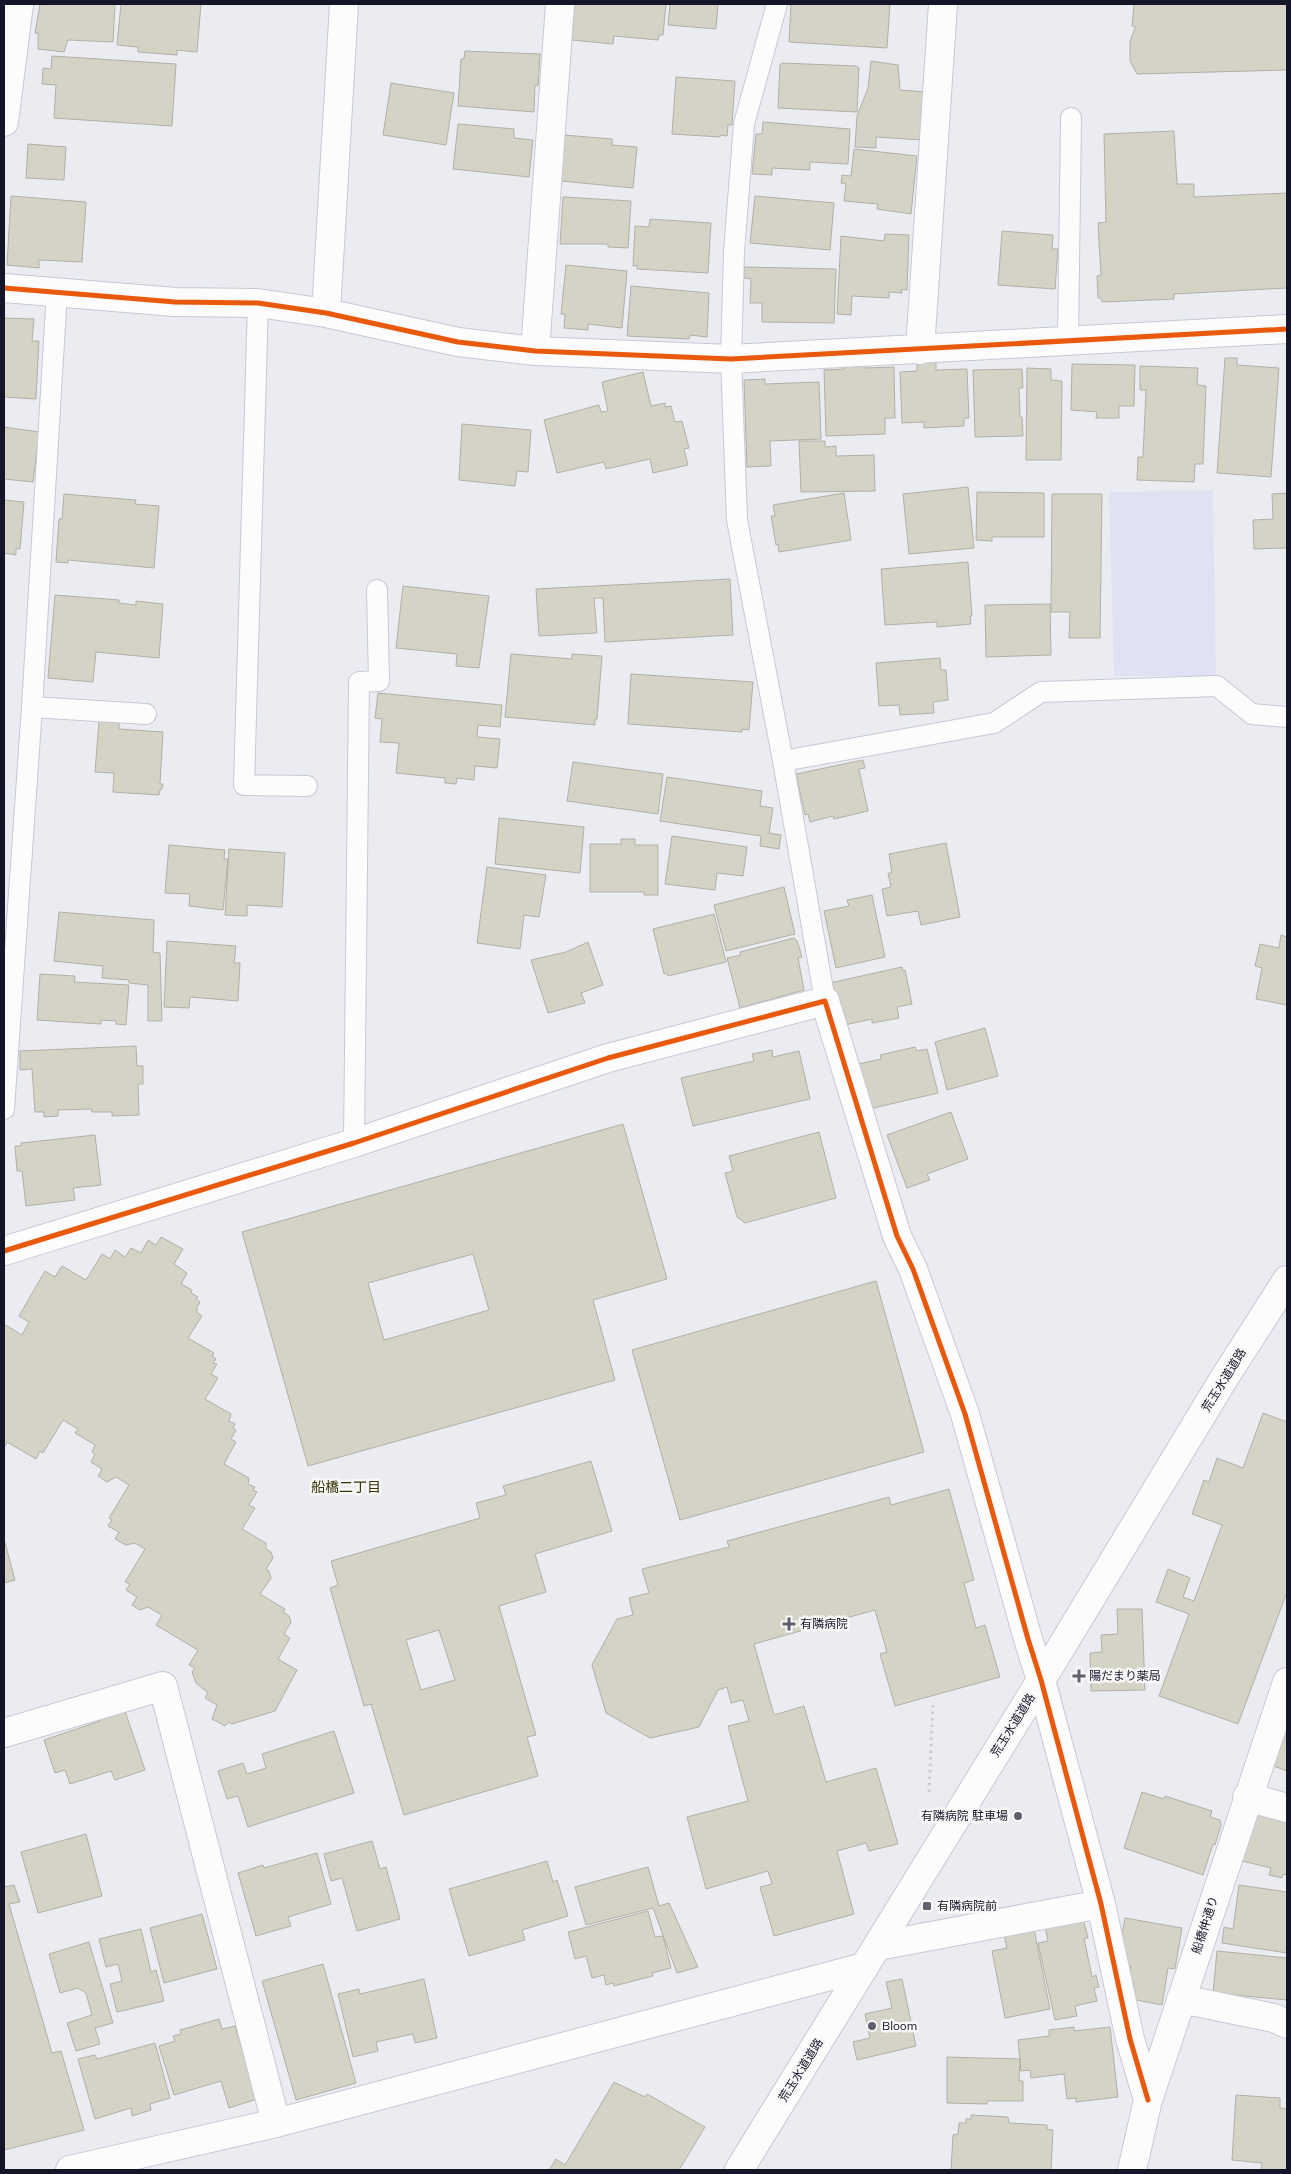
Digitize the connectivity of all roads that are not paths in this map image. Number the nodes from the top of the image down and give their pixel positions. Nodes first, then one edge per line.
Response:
1 (19, 4) edge
2 (344, 4) edge
3 (560, 4) edge
4 (777, 4) edge
5 (943, 4) edge
6 (1071, 118) dead end
7 (4, 122) edge
8 (4, 288) edge
9 (57, 292) junction
10 (258, 304) junction
11 (326, 313) junction
12 (1287, 329) edge
13 (1068, 341) junction
14 (920, 350) junction
15 (535, 351) junction
16 (732, 359) junction
17 (377, 590) dead end
18 (32, 707) junction
19 (146, 714) dead end
20 (1287, 717) edge
21 (783, 761) junction
22 (306, 786) dead end
23 (825, 1001) junction
24 (4, 1108) edge
25 (354, 1143) junction
26 (4, 1251) edge
27 (1287, 1280) edge
28 (1041, 1680) junction
29 (1287, 1682) edge
30 (4, 1733) edge
31 (1247, 1797) junction
32 (1287, 1808) edge
33 (1100, 1904) junction
34 (871, 1956) junction
35 (1181, 1999) junction
36 (1287, 2024) edge
37 (1148, 2100) junction
38 (276, 2123) junction
39 (70, 2170) edge
40 (739, 2170) edge
41 (1132, 2170) edge

1 - 7 street
2 - 11 street
3 - 15 street
4 - 16 lane
5 - 14 street
6 - 13 lane
8 - 9 street
9 - 10 street
9 - 18 lane
10 - 11 street
10 - 22 lane
11 - 15 street
12 - 13 street
13 - 14 street
14 - 16 street
15 - 16 street
16 - 21 lane
17 - 25 lane
18 - 19 lane
18 - 24 lane
20 - 21 lane
21 - 23 lane
23 - 25 street
23 - 28 street
25 - 26 street
27 - 28 street, 荒玉水道道路
28 - 33 street
28 - 34 street, 荒玉水道道路
29 - 31 street, 船橋仲通り
30 - 38 street
31 - 32 street
31 - 35 street, 船橋仲通り
33 - 34 street
33 - 37 street
34 - 38 street
34 - 40 street, 荒玉水道道路
35 - 36 street
35 - 37 street, 船橋仲通り
37 - 41 street, 船橋仲通り
38 - 39 street

